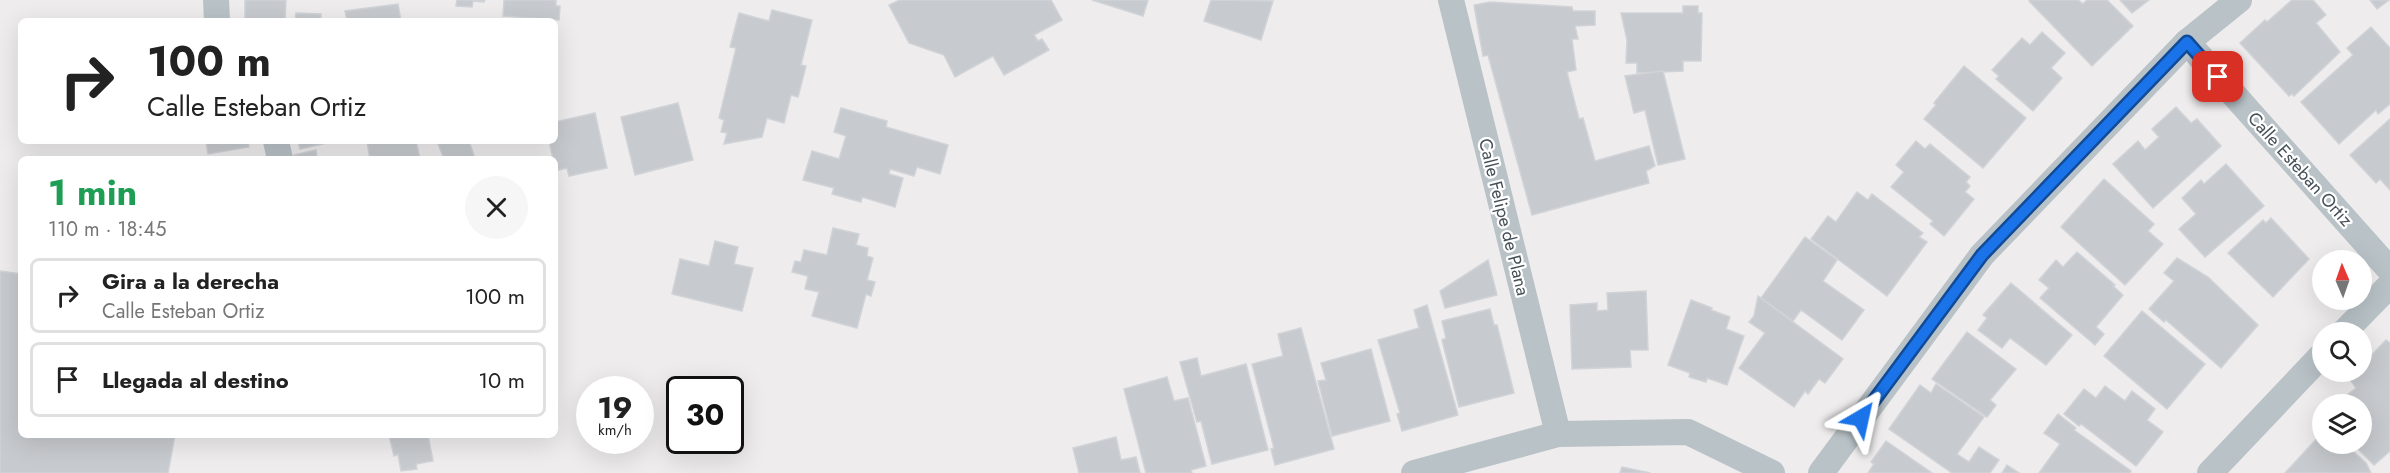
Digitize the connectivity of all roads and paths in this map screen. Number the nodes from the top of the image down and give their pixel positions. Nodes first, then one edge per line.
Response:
1 (216, 0) edge
2 (1451, 0) edge
3 (2240, 0) edge
4 (217, 18) edge
5 (2187, 42) junction
6 (2390, 270) edge
7 (2390, 285) edge
8 (2354, 322) edge
9 (2312, 366) edge
10 (1558, 434) junction
11 (1414, 473) edge
12 (1772, 473) edge
13 (1821, 473) edge
14 (2210, 473) edge

1 - 4 street
2 - 10 street, Calle Felipe de Plana
3 - 5 street
5 - 6 street, Calle Esteban Ortiz
5 - 13 street
7 - 8 street
9 - 14 street
10 - 11 street
10 - 12 street

